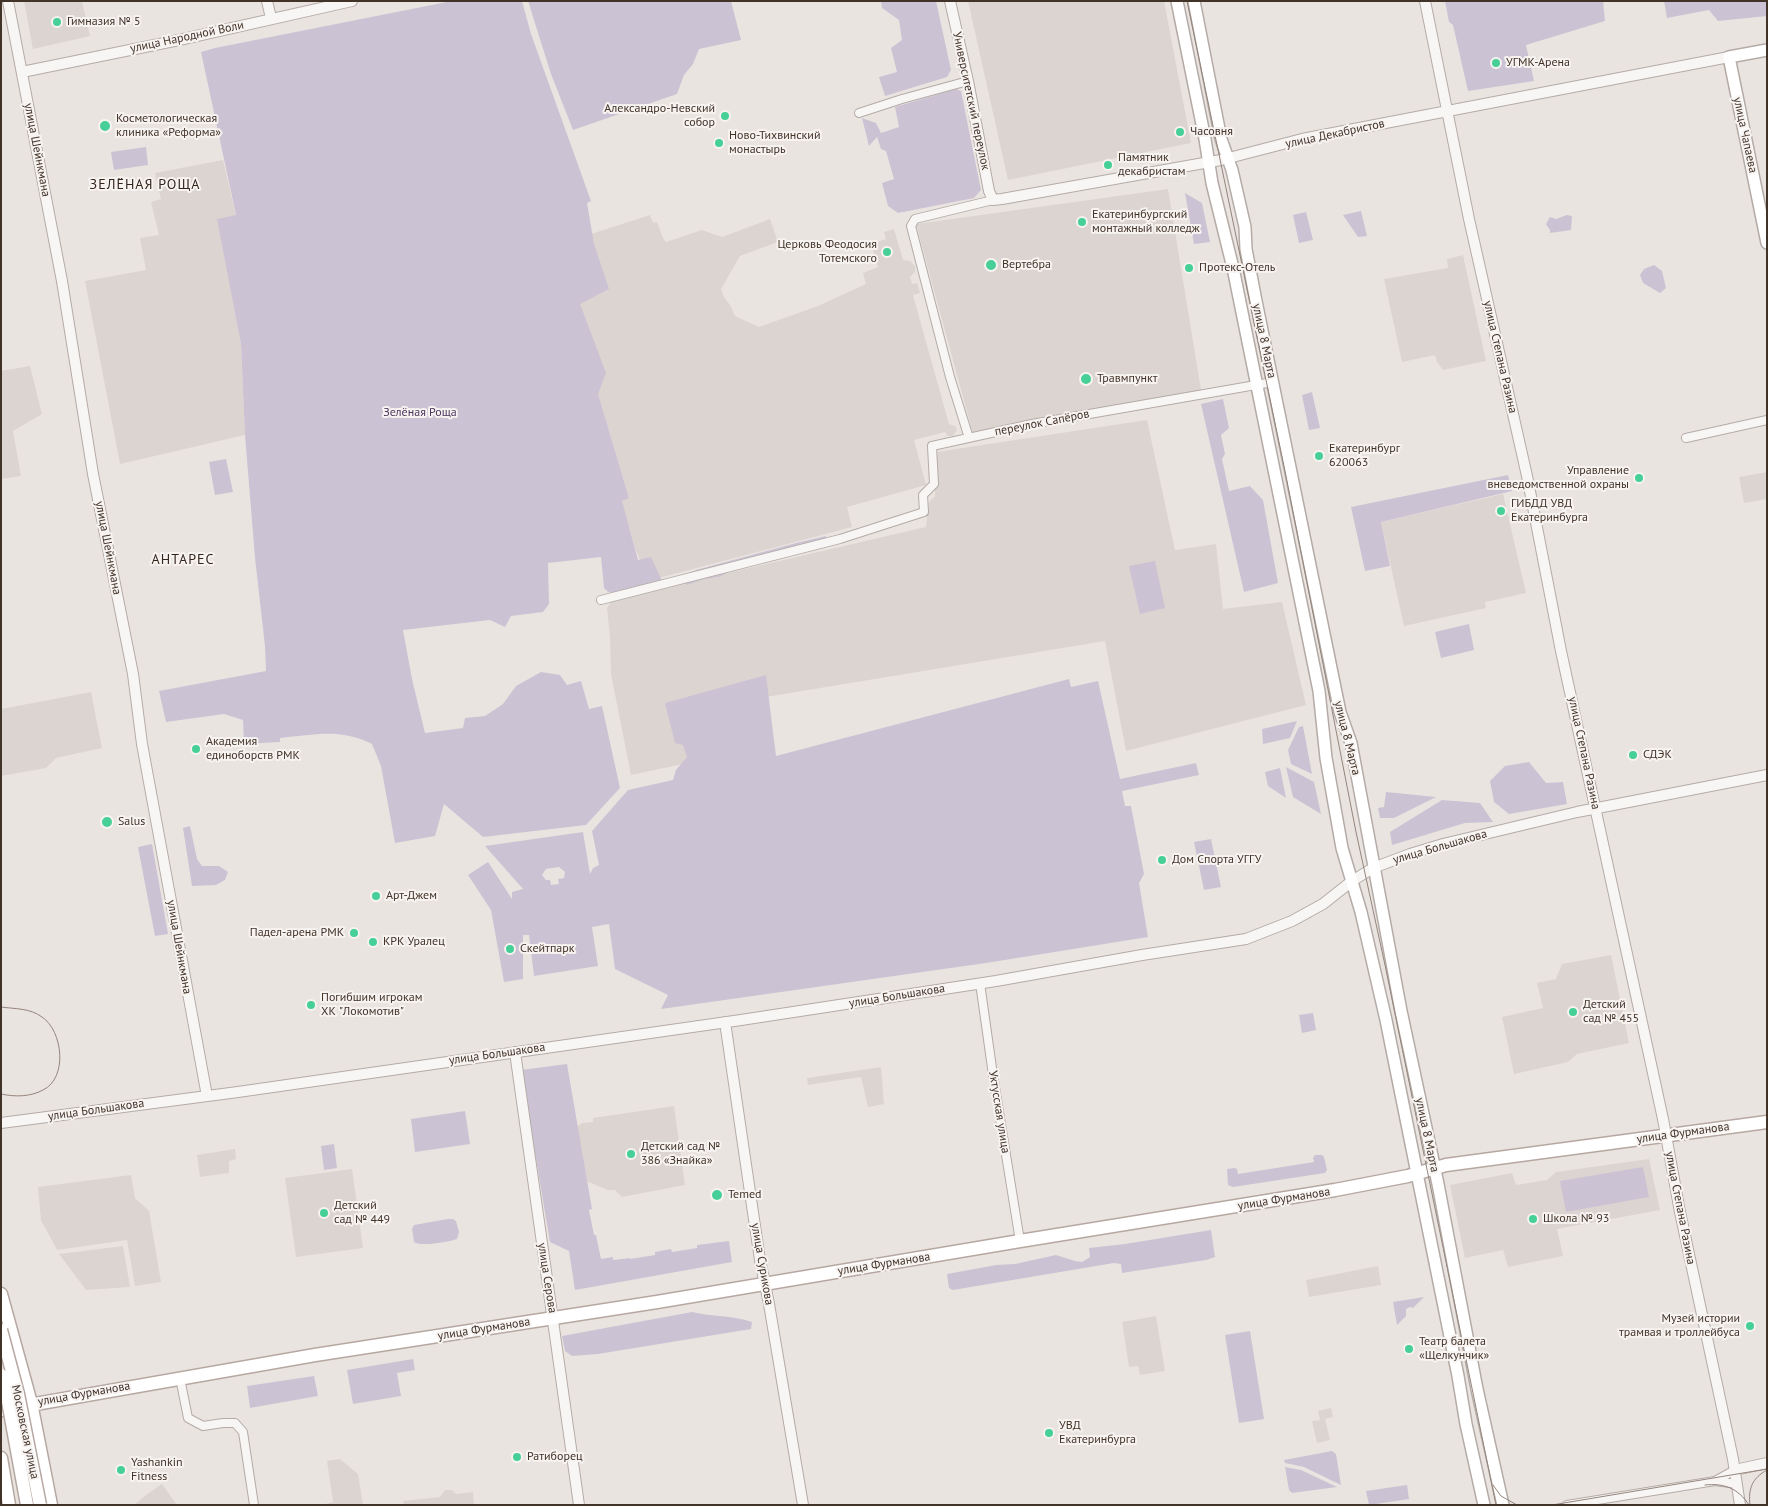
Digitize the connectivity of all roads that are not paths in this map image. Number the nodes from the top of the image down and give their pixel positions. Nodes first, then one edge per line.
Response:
1 (8, 1) edge
2 (267, 1) edge
3 (352, 1) edge
4 (950, 1) edge
5 (1176, 1) edge
6 (1194, 1) edge
7 (1425, 1) edge
8 (271, 18) junction
9 (1767, 50) edge
10 (1729, 57) junction
11 (22, 72) junction
12 (968, 81) junction
13 (1447, 111) junction
14 (859, 113) dead end
15 (1228, 159) junction
16 (1209, 162) junction
17 (993, 200) junction
18 (1767, 243) edge
19 (1273, 382) junction
20 (1256, 384) junction
21 (1767, 420) edge
22 (969, 438) junction
23 (1686, 438) dead end
24 (601, 600) dead end
25 (1767, 775) edge
26 (1596, 808) junction
27 (1374, 868) junction
28 (1352, 881) junction
29 (980, 983) junction
30 (725, 1022) junction
31 (515, 1052) junction
32 (207, 1096) junction
33 (1767, 1122) edge
34 (1, 1123) edge
35 (1666, 1135) junction
36 (1434, 1168) junction
37 (1417, 1173) junction
38 (1020, 1241) junction
39 (765, 1283) junction
40 (1, 1294) edge
41 (553, 1317) junction
42 (1, 1330) edge
43 (1, 1376) edge
44 (180, 1378) junction
45 (31, 1403) junction
46 (1, 1410) edge
47 (1, 1458) edge
48 (1767, 1463) edge
49 (1735, 1470) junction
50 (1715, 1481) junction
51 (1737, 1484) junction
52 (9, 1505) edge
53 (27, 1505) edge
54 (40, 1505) edge
55 (51, 1505) edge
56 (254, 1505) edge
57 (579, 1505) edge
58 (803, 1505) edge
59 (1484, 1505) edge
60 (1503, 1505) edge
61 (1568, 1505) edge
62 (1740, 1505) edge

1 - 11 street, улица Шейнкмана
2 - 8 street
3 - 8 street, улица Народной Воли
4 - 12 street, Университетский переулок
5 - 16 main road, улица 8 Марта
6 - 15 main road, улица 8 Марта
7 - 13 street, улица Степана Разина
8 - 11 street, улица Народной Воли
9 - 10 main road, улица Декабристов
10 - 13 street, улица Декабристов
10 - 18 main road, улица Чапаева
11 - 32 street, улица Шейнкмана
12 - 14 street
12 - 17 street, Университетский переулок
13 - 15 street, улица Декабристов
13 - 26 street, улица Степана Разина
15 - 16 street, улица Декабристов
15 - 19 main road, улица 8 Марта
16 - 17 street, улица Декабристов
16 - 20 main road, улица 8 Марта
17 - 22 street, улица Декабристов
19 - 20 street, переулок Сапёров
19 - 27 main road, улица 8 Марта
20 - 22 street, переулок Сапёров
20 - 28 main road, улица 8 Марта
21 - 23 street
22 - 24 street, переулок Сапёров
25 - 26 street, улица Большакова
26 - 27 street, улица Большакова
26 - 35 street, улица Степана Разина
27 - 28 street, улица Большакова
27 - 36 main road, улица 8 Марта
28 - 29 street, улица Большакова
28 - 37 main road, улица 8 Марта
29 - 30 street, улица Большакова
29 - 38 street, Уктусская улица
30 - 31 street, улица Большакова
30 - 39 street, улица Сурикова
31 - 32 street, улица Большакова
31 - 41 street, улица Серова
32 - 34 street, улица Большакова
33 - 35 main road, улица Фурманова
35 - 36 main road, улица Фурманова
35 - 49 street, улица Степана Разина
36 - 37 main road, улица Фурманова
36 - 60 main road, улица 8 Марта
37 - 38 main road, улица Фурманова
37 - 59 main road, улица 8 Марта
38 - 39 main road, улица Фурманова
39 - 41 main road, улица Фурманова
39 - 58 street, улица Сурикова
40 - 45 main road
41 - 44 main road, улица Фурманова
41 - 57 street, улица Серова
42 - 54 main road, Московская улица, bridge
43 - 53 main road, Московская улица, bridge
44 - 45 main road, улица Фурманова
44 - 56 street
45 - 46 main road, улица Фурманова
45 - 55 main road
47 - 52 main road
48 - 49 street
49 - 50 street
49 - 51 street, улица Степана Разина
50 - 51 street
50 - 61 street
51 - 62 street, улица Степана Разина

